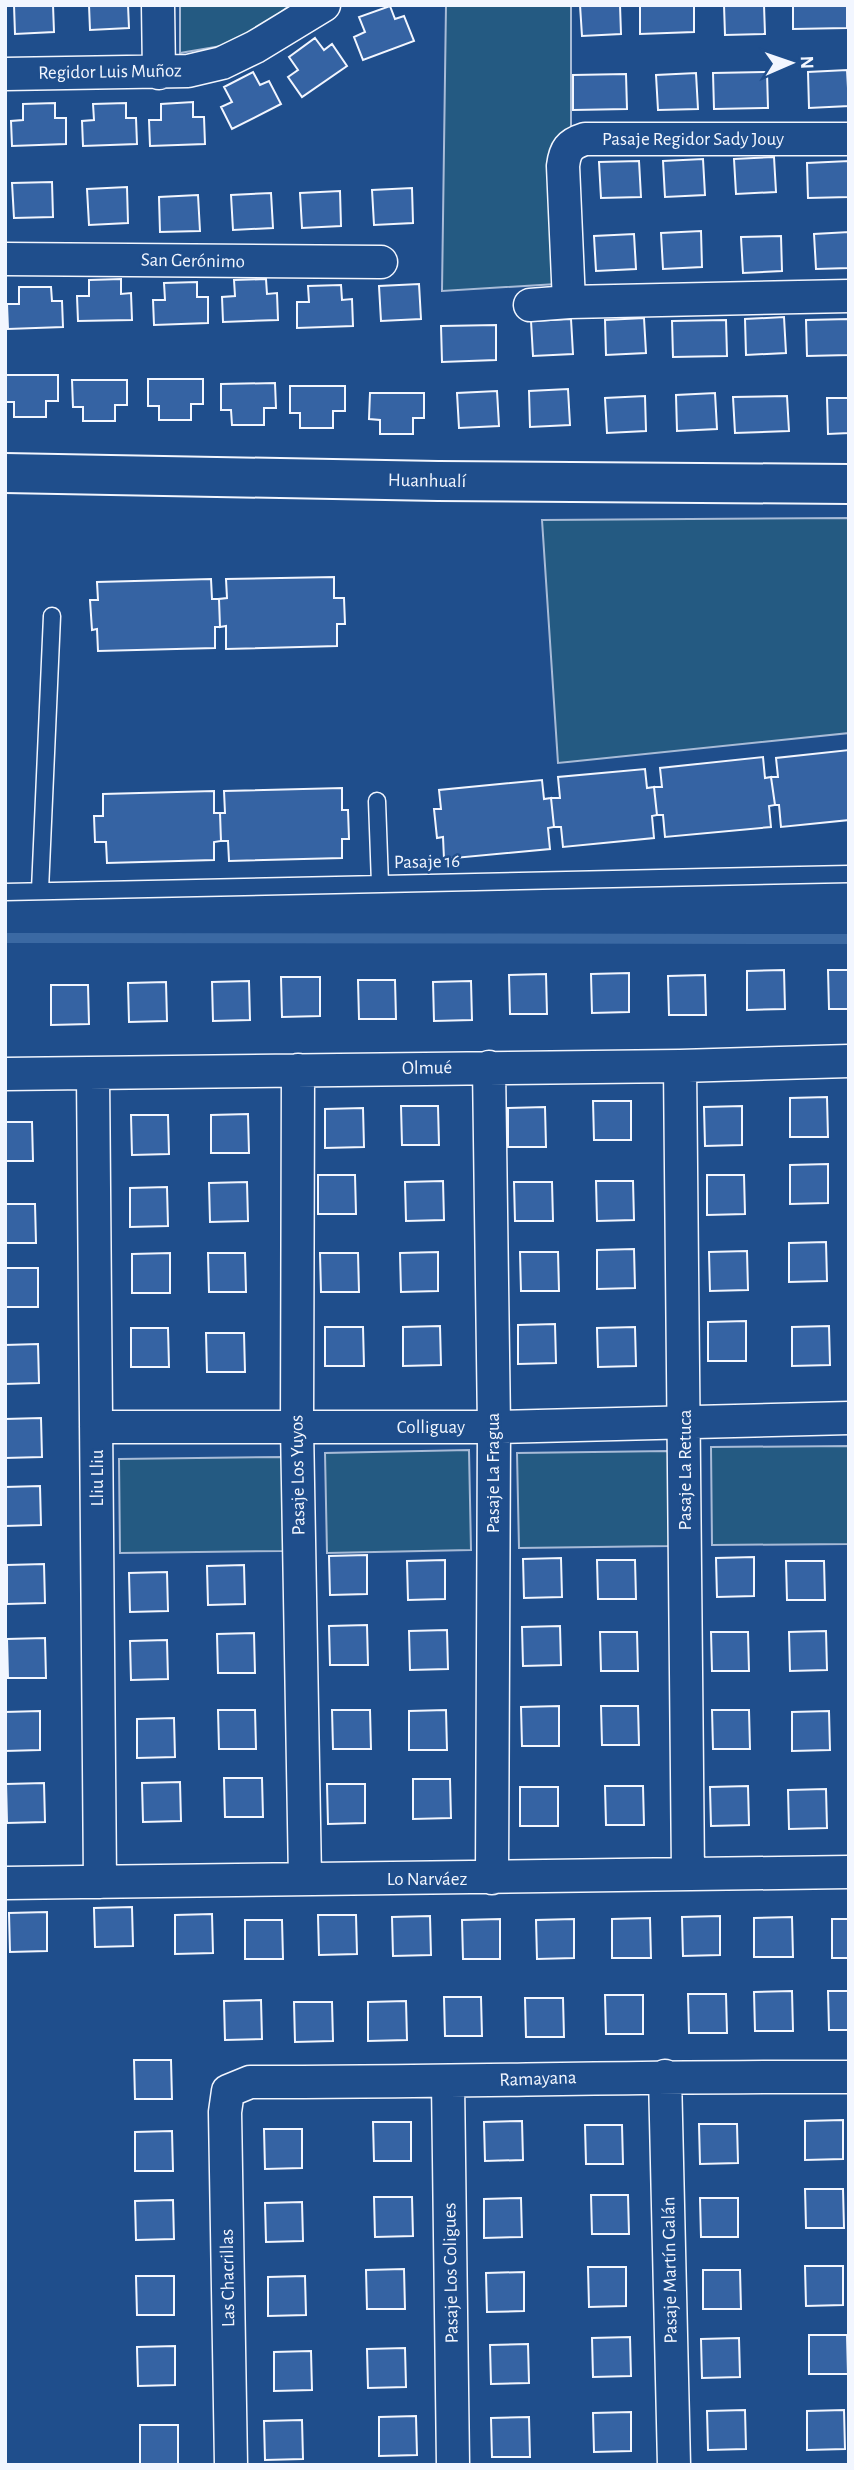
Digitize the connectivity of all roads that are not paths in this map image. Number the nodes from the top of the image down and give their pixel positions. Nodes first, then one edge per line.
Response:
1 (158, 5) edge
2 (324, 5) edge
3 (159, 73) junction
4 (5, 74) edge
5 (849, 139) edge
6 (5, 259) edge
7 (381, 262) dead end
8 (849, 296) edge
9 (569, 302) junction
10 (530, 305) dead end
11 (5, 473) edge
12 (849, 484) edge
13 (52, 616) dead end
14 (377, 802) dead end
15 (849, 874) edge
16 (380, 884) junction
17 (40, 890) junction
18 (5, 892) edge
19 (849, 1061) edge
20 (680, 1066) junction
21 (489, 1067) junction
22 (298, 1070) junction
23 (5, 1074) edge
24 (93, 1074) junction
25 (849, 1418) edge
26 (685, 1422) junction
27 (96, 1427) junction
28 (297, 1427) junction
29 (494, 1427) junction
30 (849, 1872) edge
31 (688, 1874) junction
32 (492, 1878) junction
33 (305, 1879) junction
34 (100, 1882) junction
35 (5, 1884) edge
36 (665, 2076) junction
37 (849, 2077) edge
38 (448, 2082) junction
39 (228, 2091) joint
40 (231, 2465) edge
41 (453, 2465) edge
42 (674, 2465) edge

1 - 3 street
2 - 3 street, Regidor Luis Muñoz
3 - 4 street, Regidor Luis Muñoz
5 - 9 street, Pasaje Regidor Sady Jouy
6 - 7 street, San Gerónimo
8 - 9 street
9 - 10 street
11 - 12 street, Huanhualí
13 - 17 lane
14 - 16 lane
15 - 16 lane, Pasaje 16
16 - 17 lane, Pasaje 16
17 - 18 lane, Pasaje 16
19 - 20 street, Olmué
20 - 21 street, Olmué
20 - 26 street, Pasaje La Retuca
21 - 22 street, Olmué
21 - 29 street, Pasaje La Fragua
22 - 24 street, Olmué
22 - 28 street, Pasaje Los Yuyos
23 - 24 street, Olmué
24 - 27 street, Lliu Lliu
25 - 26 street, Colliguay
26 - 29 street, Colliguay
26 - 31 street, Pasaje La Retuca
27 - 28 street, Colliguay
27 - 34 street, Lliu Lliu
28 - 29 street, Colliguay
28 - 33 street, Pasaje Los Yuyos
29 - 32 street, Pasaje La Fragua
30 - 31 street, Lo Narváez
31 - 32 street, Lo Narváez
32 - 33 street, Lo Narváez
33 - 34 street, Lo Narváez
34 - 35 street, Lo Narváez
36 - 37 street, Ramayana
36 - 38 street, Ramayana
36 - 42 street, Pasaje Martín Galán
38 - 39 street, Ramayana
38 - 41 street, Pasaje Los Coligues
39 - 40 street, Las Chacrillas

